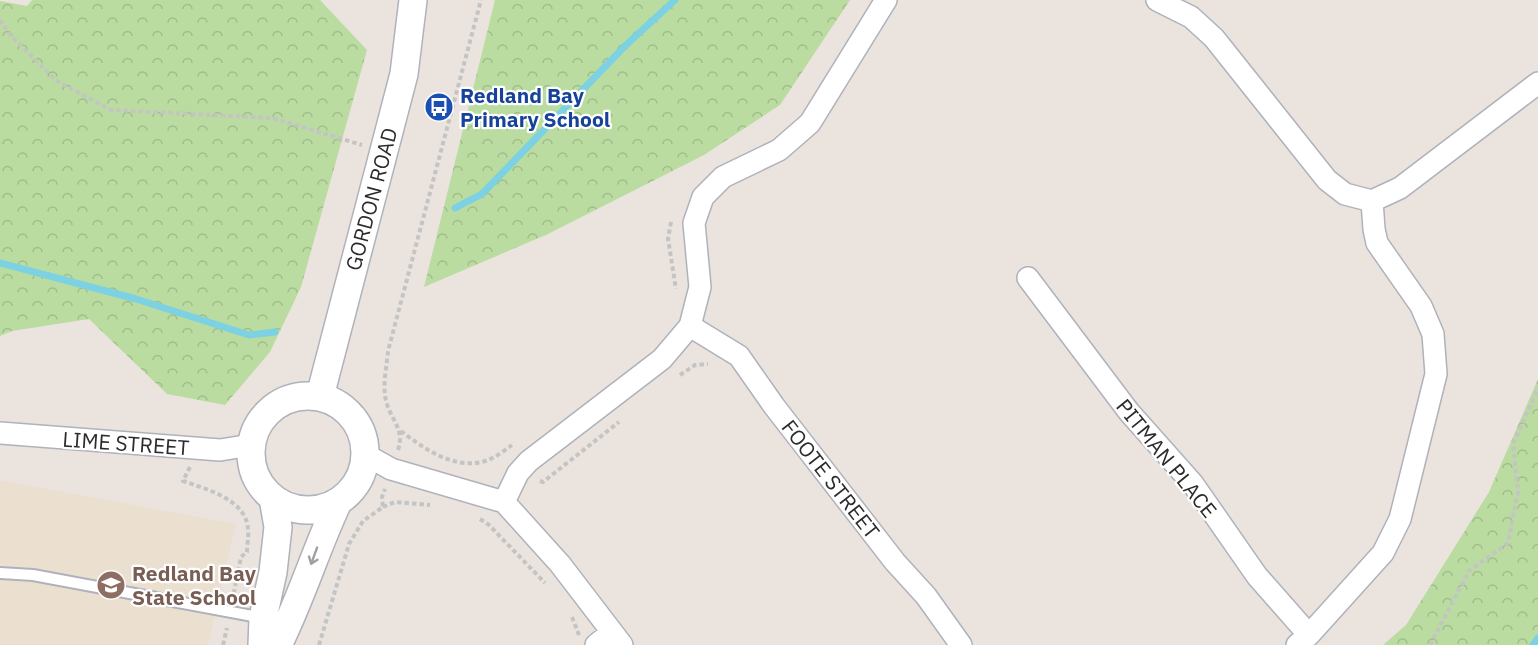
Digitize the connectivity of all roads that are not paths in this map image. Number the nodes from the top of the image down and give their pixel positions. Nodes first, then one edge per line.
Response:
1 (413, 0) edge
2 (885, 0) edge
3 (1157, 0) edge
4 (1538, 83) edge
5 (1372, 201) junction
6 (1028, 278) dead end
7 (690, 326) junction
8 (320, 396) junction
9 (0, 433) edge
10 (251, 445) junction
11 (366, 455) junction
12 (273, 498) junction
13 (338, 502) junction
14 (504, 502) junction
15 (0, 573) edge
16 (263, 618) junction
17 (602, 640) edge
18 (1303, 640) edge
19 (262, 645) edge
20 (278, 645) edge
21 (961, 645) edge

1 - 8 street, GORDON ROAD
2 - 7 street
3 - 5 street
4 - 5 street
5 - 18 street
6 - 18 street, PITMAN PLACE
7 - 14 street
7 - 21 street, FOOTE STREET
8 - 10 street
8 - 11 street
9 - 10 street, LIME STREET
10 - 12 street
11 - 13 street
11 - 14 street
12 - 13 street
12 - 16 street
13 -> 20 street
14 - 17 street
15 - 16 lane
16 - 19 street

